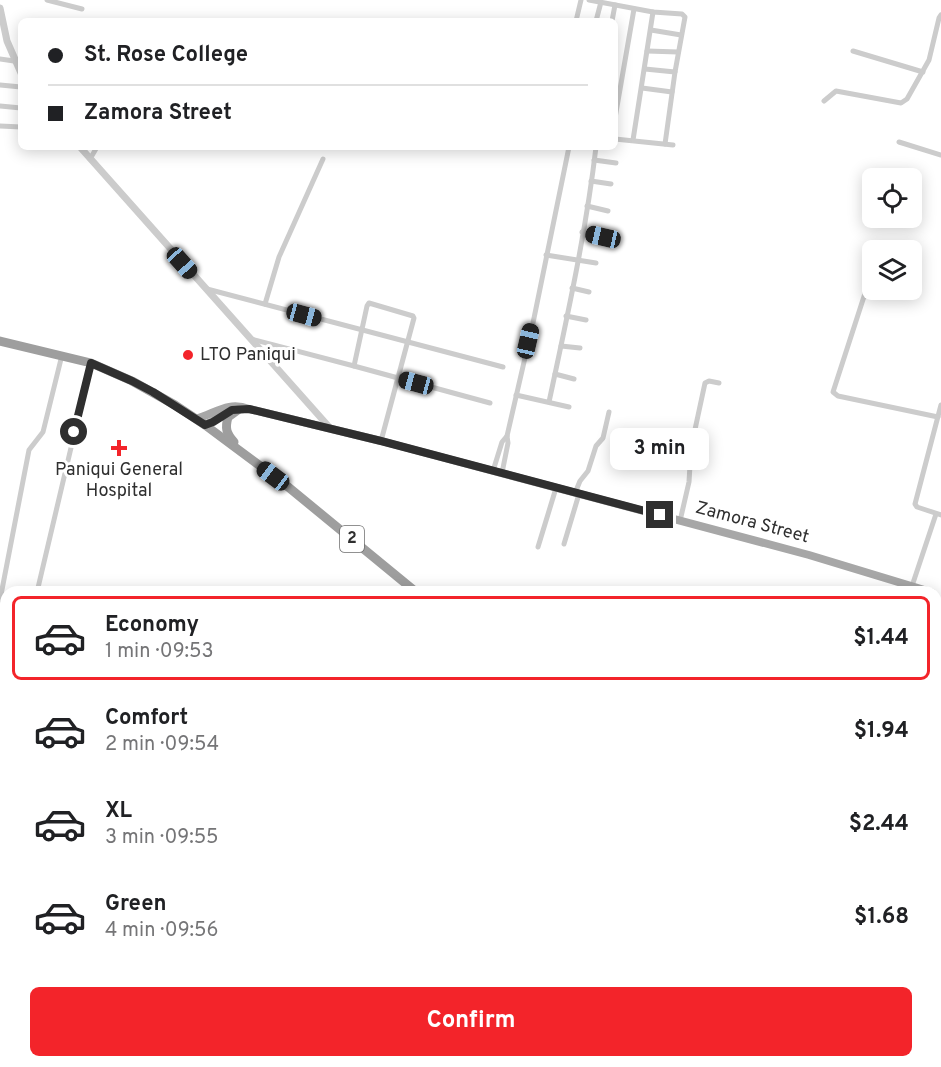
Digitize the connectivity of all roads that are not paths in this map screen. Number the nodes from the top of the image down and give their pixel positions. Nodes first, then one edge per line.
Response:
1 (46, 0) edge
2 (581, 0) edge
3 (589, 0) edge
4 (600, 2) junction
5 (615, 5) junction
6 (0, 8) edge
7 (82, 9) dead end
8 (634, 9) junction
9 (653, 12) junction
10 (941, 15) edge
11 (577, 18) edge
12 (597, 18) edge
13 (613, 18) edge
14 (651, 30) junction
15 (681, 35) junction
16 (647, 51) junction
17 (852, 51) dead end
18 (678, 52) junction
19 (0, 59) edge
20 (14, 61) junction
21 (18, 68) edge
22 (645, 69) junction
23 (675, 72) junction
24 (923, 72) junction
25 (0, 85) edge
26 (18, 87) edge
27 (642, 88) junction
28 (672, 92) junction
29 (618, 101) edge
30 (824, 101) dead end
31 (0, 106) edge
32 (18, 108) edge
33 (0, 126) edge
34 (18, 127) edge
35 (618, 138) edge
36 (633, 140) junction
37 (899, 142) dead end
38 (665, 144) junction
39 (673, 145) dead end
40 (82, 150) edge
41 (95, 150) edge
42 (568, 150) edge
43 (596, 150) edge
44 (941, 155) edge
45 (90, 159) junction
46 (323, 159) dead end
47 (594, 160) junction
48 (616, 163) dead end
49 (591, 181) junction
50 (611, 184) dead end
51 (587, 206) junction
52 (608, 211) dead end
53 (582, 232) junction
54 (603, 237) dead end
55 (546, 255) junction
56 (578, 260) junction
57 (597, 263) dead end
58 (572, 288) junction
59 (207, 289) junction
60 (589, 292) dead end
61 (864, 300) edge
62 (265, 304) junction
63 (566, 316) junction
64 (586, 320) dead end
65 (361, 330) junction
66 (251, 339) junction
67 (0, 341) edge
68 (407, 342) junction
69 (561, 346) junction
70 (580, 348) dead end
71 (62, 355) junction
72 (91, 363) junction
73 (354, 366) junction
74 (503, 367) dead end
75 (555, 374) junction
76 (398, 378) junction
77 (574, 379) dead end
78 (719, 383) dead end
79 (516, 395) junction
80 (549, 402) junction
81 (490, 404) dead end
82 (941, 405) edge
83 (569, 407) dead end
84 (242, 408) junction
85 (609, 412) dead end
86 (938, 417) junction
87 (201, 422) junction
88 (330, 428) junction
89 (507, 436) junction
90 (381, 441) junction
91 (245, 455) junction
92 (496, 460) junction
93 (505, 462) junction
94 (498, 472) junction
95 (556, 488) junction
96 (577, 493) junction
97 (938, 515) edge
98 (680, 521) junction
99 (564, 544) dead end
100 (538, 547) dead end
101 (3, 586) edge
102 (38, 586) edge
103 (409, 586) edge
104 (900, 586) edge
105 (912, 586) edge

1 - 7 street
2 - 11 street
3 - 4 street
4 - 5 street
4 - 12 street
5 - 8 street
5 - 13 street
6 - 20 street
8 - 9 street
8 - 29 street
9 - 14 street
9 - 15 street
10 - 24 street
14 - 15 street
14 - 16 street
15 - 18 street
16 - 18 street
16 - 22 street
17 - 24 street
18 - 23 street
19 - 20 street
20 - 21 street
22 - 23 street
22 - 27 street
23 - 28 street
24 - 30 street
25 - 26 street
27 - 28 street
27 - 36 street
28 - 38 street
31 - 32 street
33 - 34 street
35 - 36 street
36 - 38 street
37 - 44 street
38 - 39 street
40 - 45 street
41 - 45 street
42 - 55 street
43 - 47 street
45 - 59 street
46 - 62 street
47 - 48 street
47 - 49 street
49 - 50 street
49 - 51 street
51 - 52 street
51 - 53 street
53 - 54 street
53 - 56 street
55 - 56 street
55 - 79 street
56 - 57 street
56 - 58 street
58 - 60 street
58 - 63 street
59 - 62 street
59 - 66 street
61 - 86 street
62 - 65 street
63 - 64 street
63 - 69 street
65 - 68 street
65 - 68 street
65 - 73 street
66 - 73 street
66 - 88 street
67 - 71 highway, 2
68 - 74 street
68 - 76 street
69 - 70 street
69 - 75 street
71 - 72 highway, 2
71 - 101 street
72 - 87 highway, 2
72 - 102 street
73 - 76 street
75 - 77 street
75 - 80 street
76 - 81 street
76 - 90 street
78 - 98 street
79 - 80 street
79 - 89 street
80 - 83 street
82 - 86 street
84 - 87 main road
84 - 88 main road, Zamora Street
84 - 91 highway
85 - 96 street
86 - 97 street
87 - 91 highway, 2
88 - 90 main road, Zamora Street
89 - 92 street
89 - 93 street
90 - 94 main road, Zamora Street
91 - 103 highway, 2
92 - 93 street
92 - 94 street
93 - 94 street
94 - 95 main road, Zamora Street
95 - 96 main road, Zamora Street
95 - 100 street
96 - 98 main road, Zamora Street
96 - 99 street
97 - 105 street
98 - 104 main road, Zamora Street

